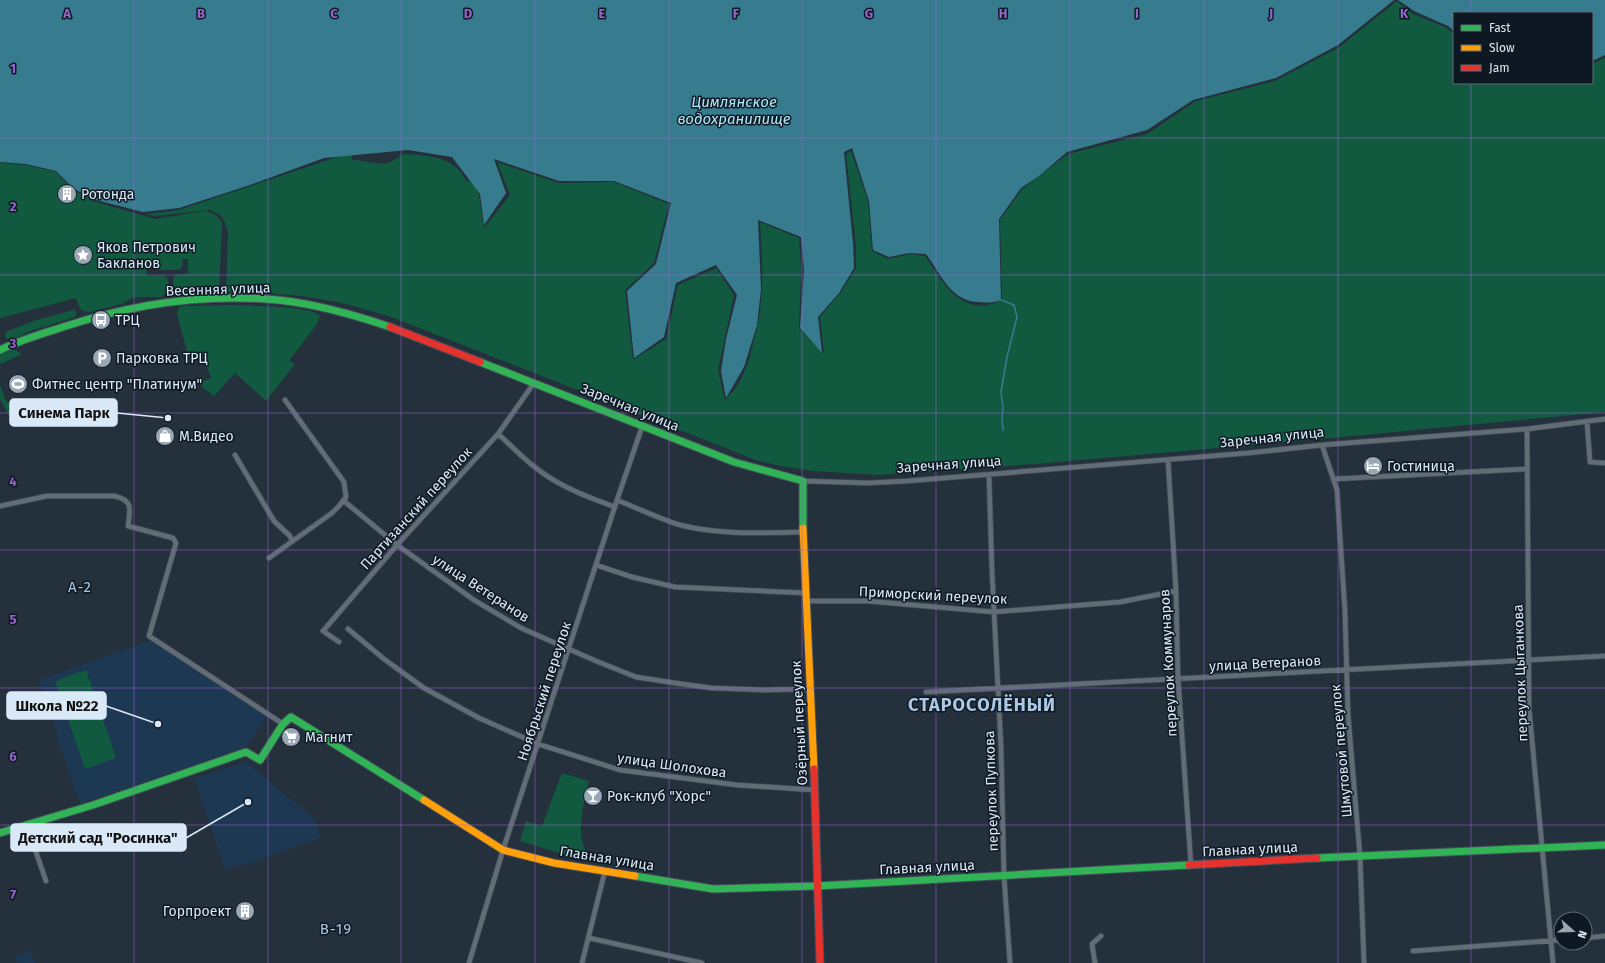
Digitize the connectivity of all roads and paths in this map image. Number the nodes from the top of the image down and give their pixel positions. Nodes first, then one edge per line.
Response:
1 (324, 308) joint
2 (0, 350) edge
3 (534, 383) junction
4 (285, 400) dead end
5 (1605, 420) edge
6 (1587, 422) junction
7 (642, 427) junction
8 (1527, 429) junction
9 (498, 434) junction
10 (1322, 445) junction
11 (235, 455) dead end
12 (1168, 460) junction
13 (1604, 463) edge
14 (1527, 469) junction
15 (989, 475) junction
16 (1334, 479) junction
17 (803, 481) junction
18 (617, 500) junction
19 (344, 501) junction
20 (0, 506) edge
21 (615, 507) junction
22 (803, 532) junction
23 (292, 541) junction
24 (397, 544) junction
25 (269, 558) dead end
26 (596, 565) junction
27 (1176, 591) junction
28 (806, 597) junction
29 (994, 612) junction
30 (348, 629) dead end
31 (339, 642) dead end
32 (569, 650) junction
33 (1605, 656) edge
34 (1529, 659) junction
35 (1346, 670) junction
36 (1178, 678) junction
37 (997, 688) junction
38 (810, 689) junction
39 (926, 692) dead end
40 (283, 724) junction
41 (538, 744) junction
42 (815, 790) junction
43 (27, 826) junction
44 (0, 833) edge
45 (1605, 845) edge
46 (1543, 848) junction
47 (503, 850) junction
48 (1360, 856) junction
49 (1191, 865) junction
50 (605, 872) junction
51 (1004, 876) junction
52 (46, 881) dead end
53 (817, 886) junction
54 (1101, 936) dead end
55 (1605, 936) edge
56 (1593, 937) edge
57 (589, 938) junction
58 (1551, 941) junction
59 (1413, 951) dead end
60 (469, 963) edge
61 (582, 963) edge
62 (702, 963) edge
63 (820, 963) edge
64 (1010, 963) edge
65 (1095, 963) edge
66 (1364, 963) edge
67 (1553, 963) edge

1 - 2 street, Весенняя улица
1 - 3 street, Заречная улица
3 - 7 street, Заречная улица
3 - 9 street, Партизанский переулок
4 - 19 street
5 - 6 street, Заречная улица
6 - 8 street, Заречная улица
6 - 13 street
7 - 17 street, Заречная улица
7 - 18 street, Ноябрьский переулок
8 - 10 street, Заречная улица
8 - 14 street, переулок Цыганкова
9 - 21 street
9 - 24 street, Партизанский переулок
10 - 12 street, Заречная улица
10 - 16 street, Шмутовой переулок
11 - 23 street
12 - 15 street, Заречная улица
12 - 27 street, переулок Коммунаров
14 - 16 street
14 - 34 street, переулок Цыганкова
15 - 17 street, Заречная улица
15 - 29 street, переулок Пупкова
16 - 35 street, Шмутовой переулок
17 - 22 street, Озёрный переулок
18 - 21 street, Ноябрьский переулок
18 - 22 street
19 - 23 street
19 - 24 street, улица Ветеранов
20 - 40 street
21 - 26 street, Ноябрьский переулок
22 - 28 street, Озёрный переулок
23 - 25 street
24 - 31 street, Партизанский переулок
24 - 32 street, улица Ветеранов
26 - 28 street, Приморский переулок
26 - 32 street, Ноябрьский переулок
27 - 29 street, Приморский переулок
27 - 36 street, переулок Коммунаров
28 - 29 street, Приморский переулок
28 - 38 street, Озёрный переулок
29 - 37 street, переулок Пупкова
30 - 41 street, улица Шолохова
32 - 38 street, улица Ветеранов
32 - 41 street, Ноябрьский переулок
33 - 34 street, улица Ветеранов
34 - 35 street, улица Ветеранов
34 - 46 street, переулок Цыганкова
35 - 36 street, улица Ветеранов
35 - 48 street, Шмутовой переулок
36 - 37 street, улица Ветеранов
36 - 49 street, переулок Коммунаров
37 - 39 street, улица Ветеранов
37 - 51 street, переулок Пупкова
38 - 42 street, Озёрный переулок
40 - 43 street
40 - 47 street, Главная улица
41 - 42 street, улица Шолохова
41 - 47 street, Ноябрьский переулок
42 - 53 street, Озёрный переулок
43 - 44 street
43 - 52 street
45 - 46 street, Главная улица
46 - 48 street, Главная улица
46 - 58 street, переулок Цыганкова
47 - 50 street, Главная улица
47 - 60 street, Ноябрьский переулок
48 - 49 street, Главная улица
48 - 66 street, Шмутовой переулок
49 - 51 street, Главная улица
50 - 53 street, Главная улица
50 - 57 street
51 - 53 street, Главная улица
51 - 64 street, переулок Пупкова
53 - 63 street, Озёрный переулок
54 - 65 street
55 - 56 street
57 - 61 street
57 - 62 street
58 - 59 street
58 - 67 street, переулок Цыганкова

